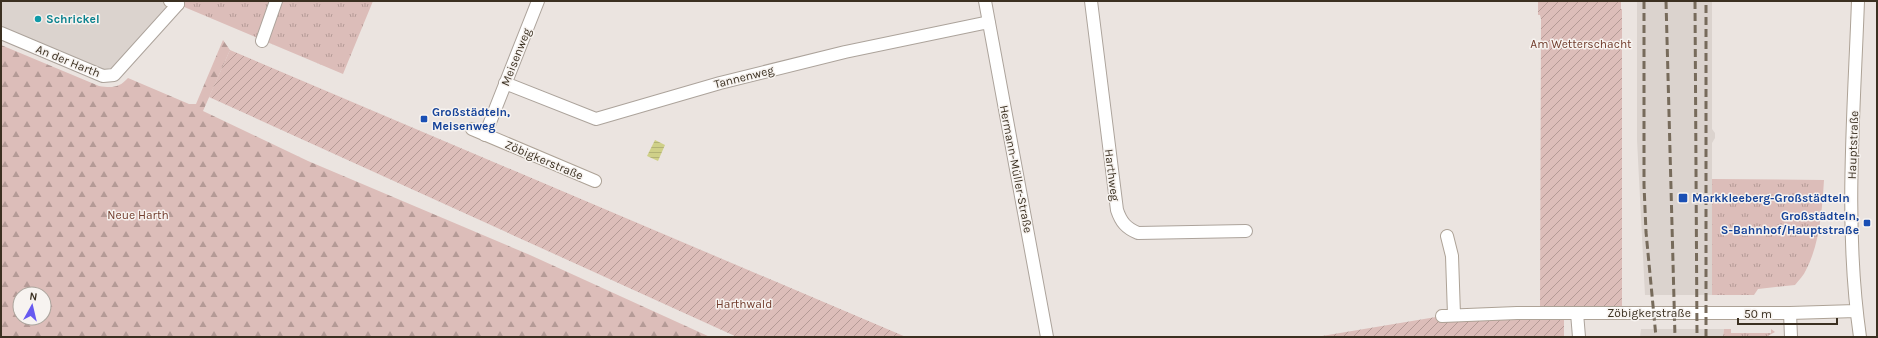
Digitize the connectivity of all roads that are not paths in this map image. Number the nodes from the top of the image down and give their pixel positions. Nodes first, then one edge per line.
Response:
1 (276, 1) edge
2 (538, 1) edge
3 (985, 1) edge
4 (1091, 1) edge
5 (1858, 1) edge
6 (174, 3) edge
7 (989, 22) junction
8 (1, 33) edge
9 (262, 41) dead end
10 (505, 84) junction
11 (472, 129) dead end
12 (485, 135) junction
13 (595, 181) dead end
14 (1246, 231) dead end
15 (1447, 236) dead end
16 (1856, 311) junction
17 (1577, 313) junction
18 (1790, 313) junction
19 (1047, 337) edge
20 (1579, 337) edge
21 (1791, 337) edge
22 (1860, 337) edge

1 - 9 street
2 - 10 street, Meisenweg
3 - 7 street, Hermann-Müller-Straße
4 - 14 street, Harthweg
5 - 16 street, Hauptstraße
6 - 8 street, An der Harth
7 - 10 street, Tannenweg
7 - 19 street, Hermann-Müller-Straße
10 - 12 street, Meisenweg
11 - 12 street, Zöbigkerstraße
12 - 13 street, Zöbigkerstraße
15 - 17 street, Zöbigkerstraße
16 - 18 street, Zöbigkerstraße
16 - 22 street, Hauptstraße
17 - 18 street, Zöbigkerstraße
17 - 20 street
18 - 21 street

